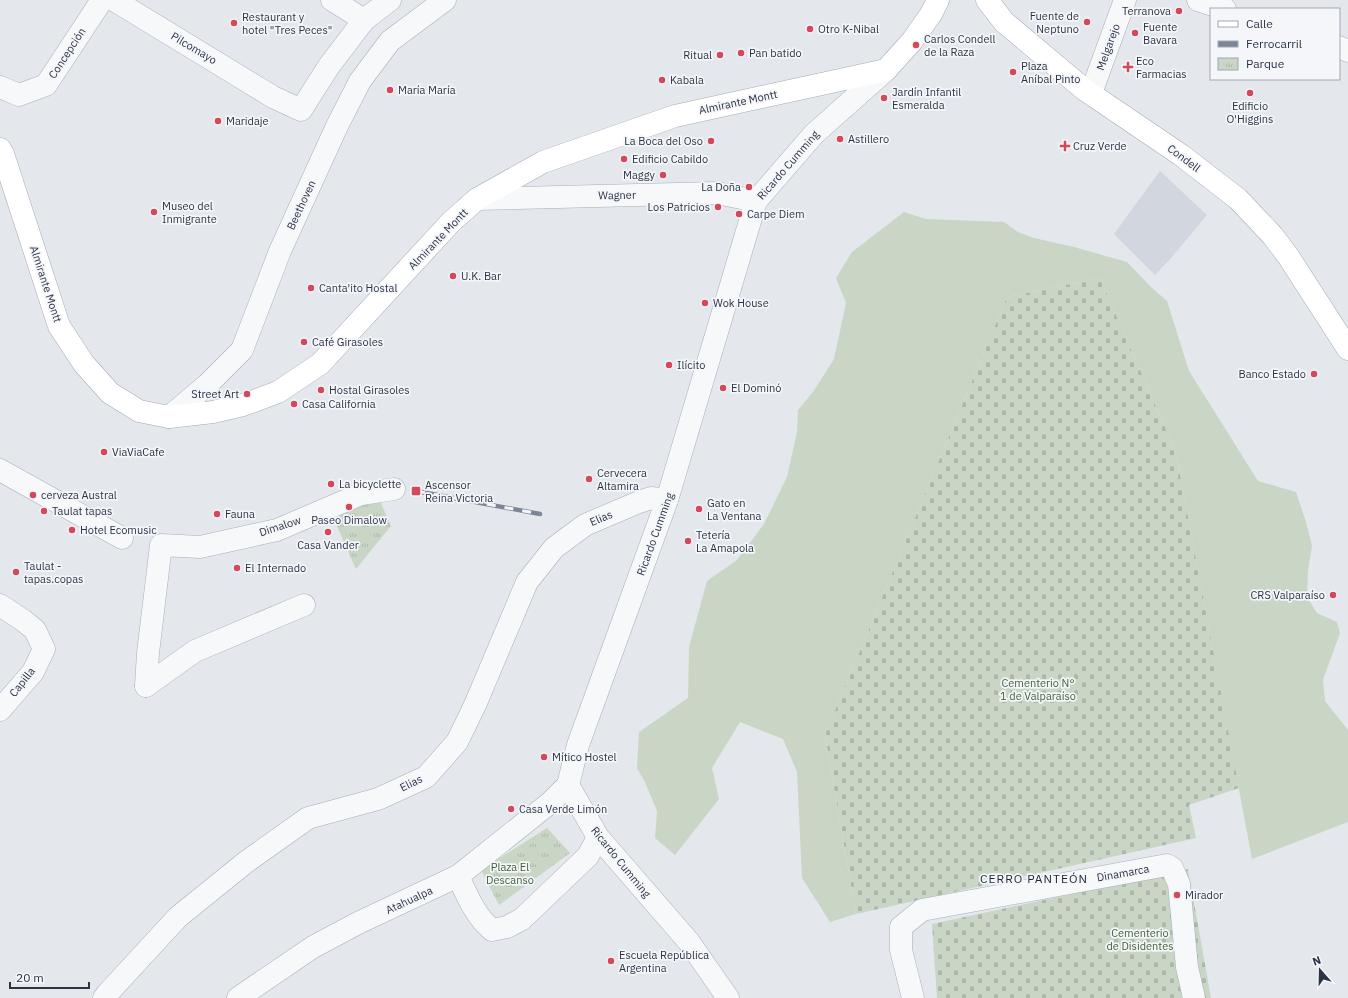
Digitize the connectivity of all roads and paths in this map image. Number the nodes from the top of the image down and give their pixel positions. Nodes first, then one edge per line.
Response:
1 (102, 0) edge
2 (114, 0) edge
3 (332, 0) edge
4 (390, 0) edge
5 (445, 0) edge
6 (938, 0) edge
7 (987, 0) edge
8 (1125, 0) edge
9 (1198, 0) edge
10 (1222, 8) edge
11 (364, 20) junction
12 (886, 70) junction
13 (0, 87) edge
14 (1091, 93) junction
15 (0, 149) edge
16 (478, 199) junction
17 (756, 201) junction
18 (1348, 348) edge
19 (169, 418) junction
20 (0, 470) edge
21 (394, 489) dead end
22 (667, 500) junction
23 (122, 538) dead end
24 (0, 605) edge
25 (304, 605) dead end
26 (0, 710) edge
27 (568, 785) junction
28 (598, 837) junction
29 (458, 876) junction
30 (104, 998) edge
31 (238, 998) edge
32 (728, 998) edge
33 (913, 998) edge
34 (1194, 998) edge

1 - 13 street, Concepción
2 - 11 street, Pilcomayo
3 - 11 street
4 - 11 street
5 - 19 street, Beethoven
6 - 12 main road
7 - 14 main road, Condell
8 - 14 street, Melgarejo
9 - 10 street
12 - 16 main road, Almirante Montt
12 - 17 street, Ricardo Cumming
14 - 18 main road, Condell
15 - 19 main road, Almirante Montt
16 - 17 street, Wagner
16 - 19 main road, Almirante Montt
17 - 22 street, Ricardo Cumming
20 - 23 street
21 - 25 street, Dimalow
22 - 27 street, Ricardo Cumming
22 - 30 street, Elias
24 - 26 street, Capilla
27 - 28 street, Ricardo Cumming
27 - 29 street, Atahualpa
28 - 29 street
28 - 32 street, Ricardo Cumming
29 - 31 street, Atahualpa
33 - 34 street, Dinamarca

